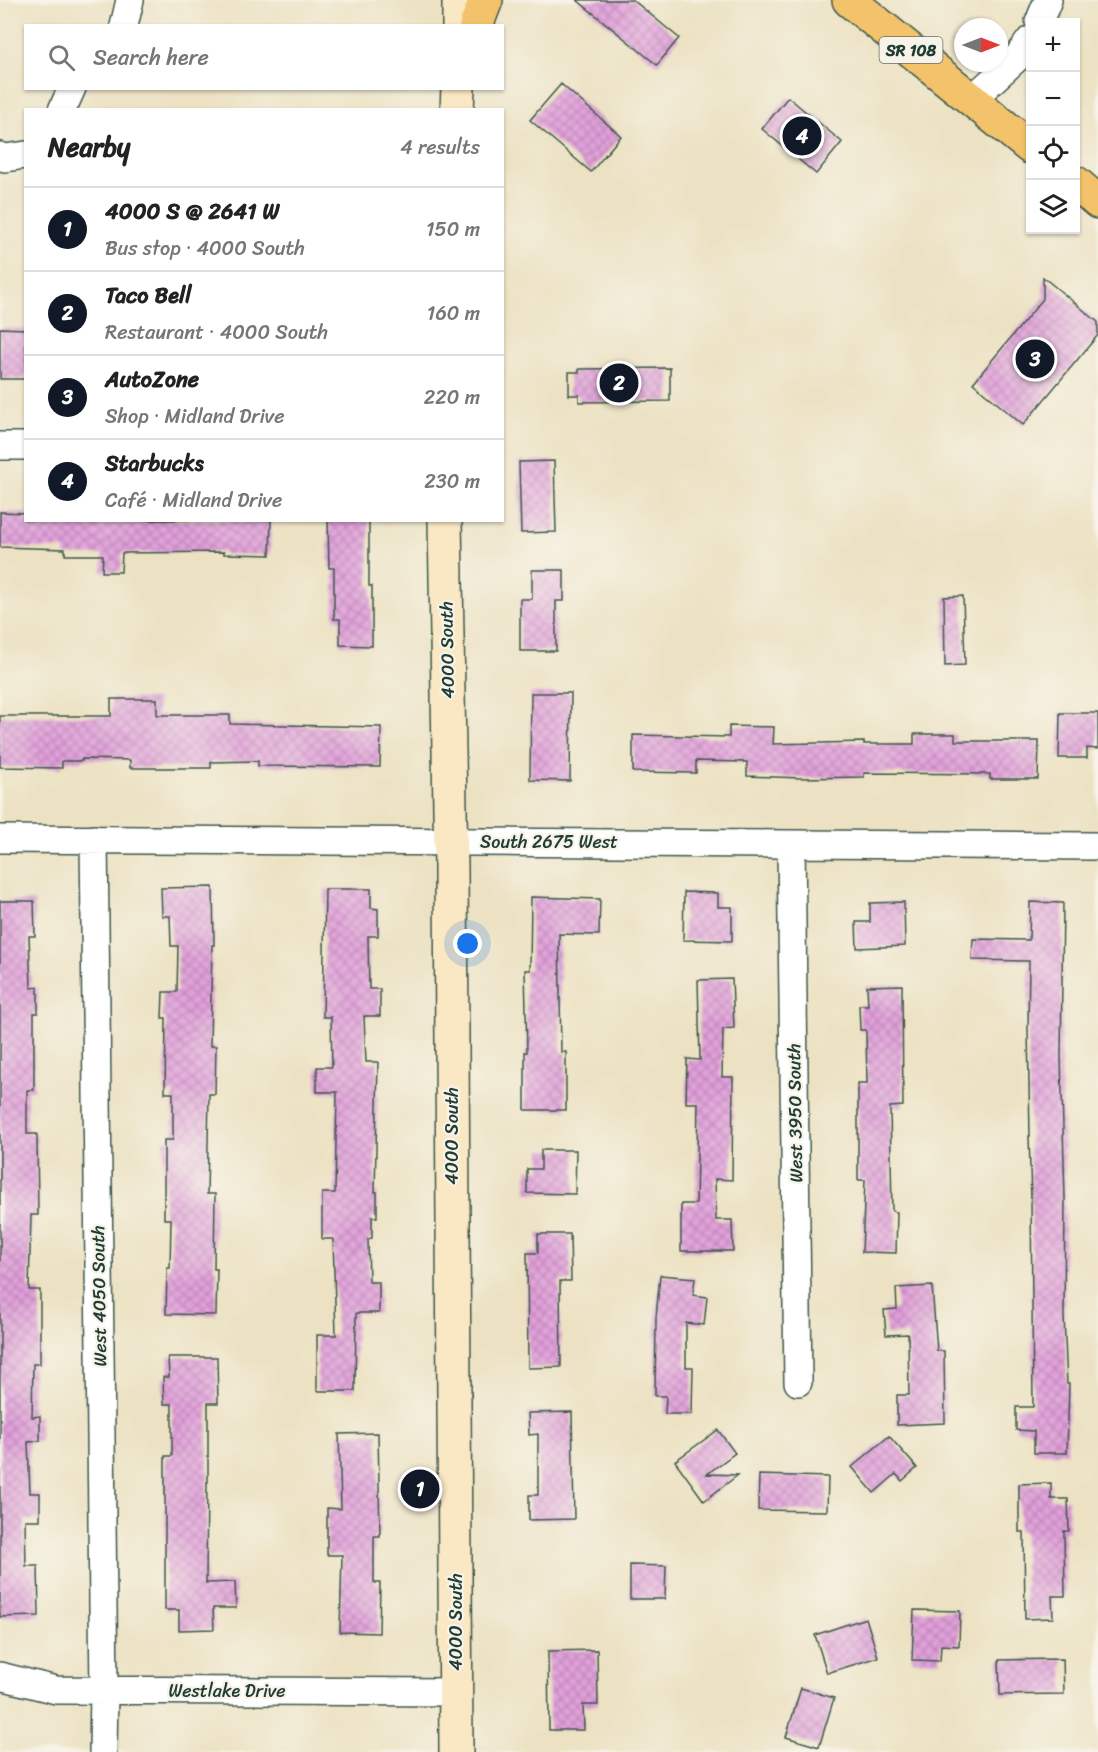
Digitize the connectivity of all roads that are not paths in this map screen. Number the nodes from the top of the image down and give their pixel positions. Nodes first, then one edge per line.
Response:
1 (129, 0) edge
2 (459, 0) edge
3 (486, 0) edge
4 (849, 0) edge
5 (1048, 0) edge
6 (1041, 18) edge
7 (124, 24) edge
8 (459, 24) edge
9 (477, 24) edge
10 (1026, 46) edge
11 (71, 90) edge
12 (458, 90) edge
13 (972, 99) junction
14 (63, 108) edge
15 (457, 108) edge
16 (1026, 144) edge
17 (24, 155) edge
18 (0, 156) edge
19 (1080, 186) edge
20 (1098, 202) edge
21 (0, 446) edge
22 (24, 446) edge
23 (445, 522) edge
24 (0, 839) edge
25 (94, 839) junction
26 (450, 841) junction
27 (791, 844) junction
28 (1098, 846) edge
29 (798, 1382) dead end
30 (0, 1676) edge
31 (104, 1691) junction
32 (456, 1692) junction
33 (103, 1752) edge
34 (456, 1752) edge

1 - 7 street
2 - 8 street
3 - 9 main road
4 - 13 main road, SR 108
5 - 6 street
10 - 13 street
11 - 14 street
12 - 15 street
13 - 16 main road, SR 108
17 - 18 street
19 - 20 main road
21 - 22 street
23 - 26 street, 4000 South
24 - 25 street, South 2675 West
25 - 26 street, South 2675 West
25 - 31 street, West 4050 South
26 - 27 street, South 2675 West
26 - 32 street, 4000 South
27 - 28 street, South 2675 West
27 - 29 street, West 3950 South
30 - 31 street, Westlake Drive
31 - 32 street, Westlake Drive
31 - 33 street, West 4050 South
32 - 34 street, 4000 South

